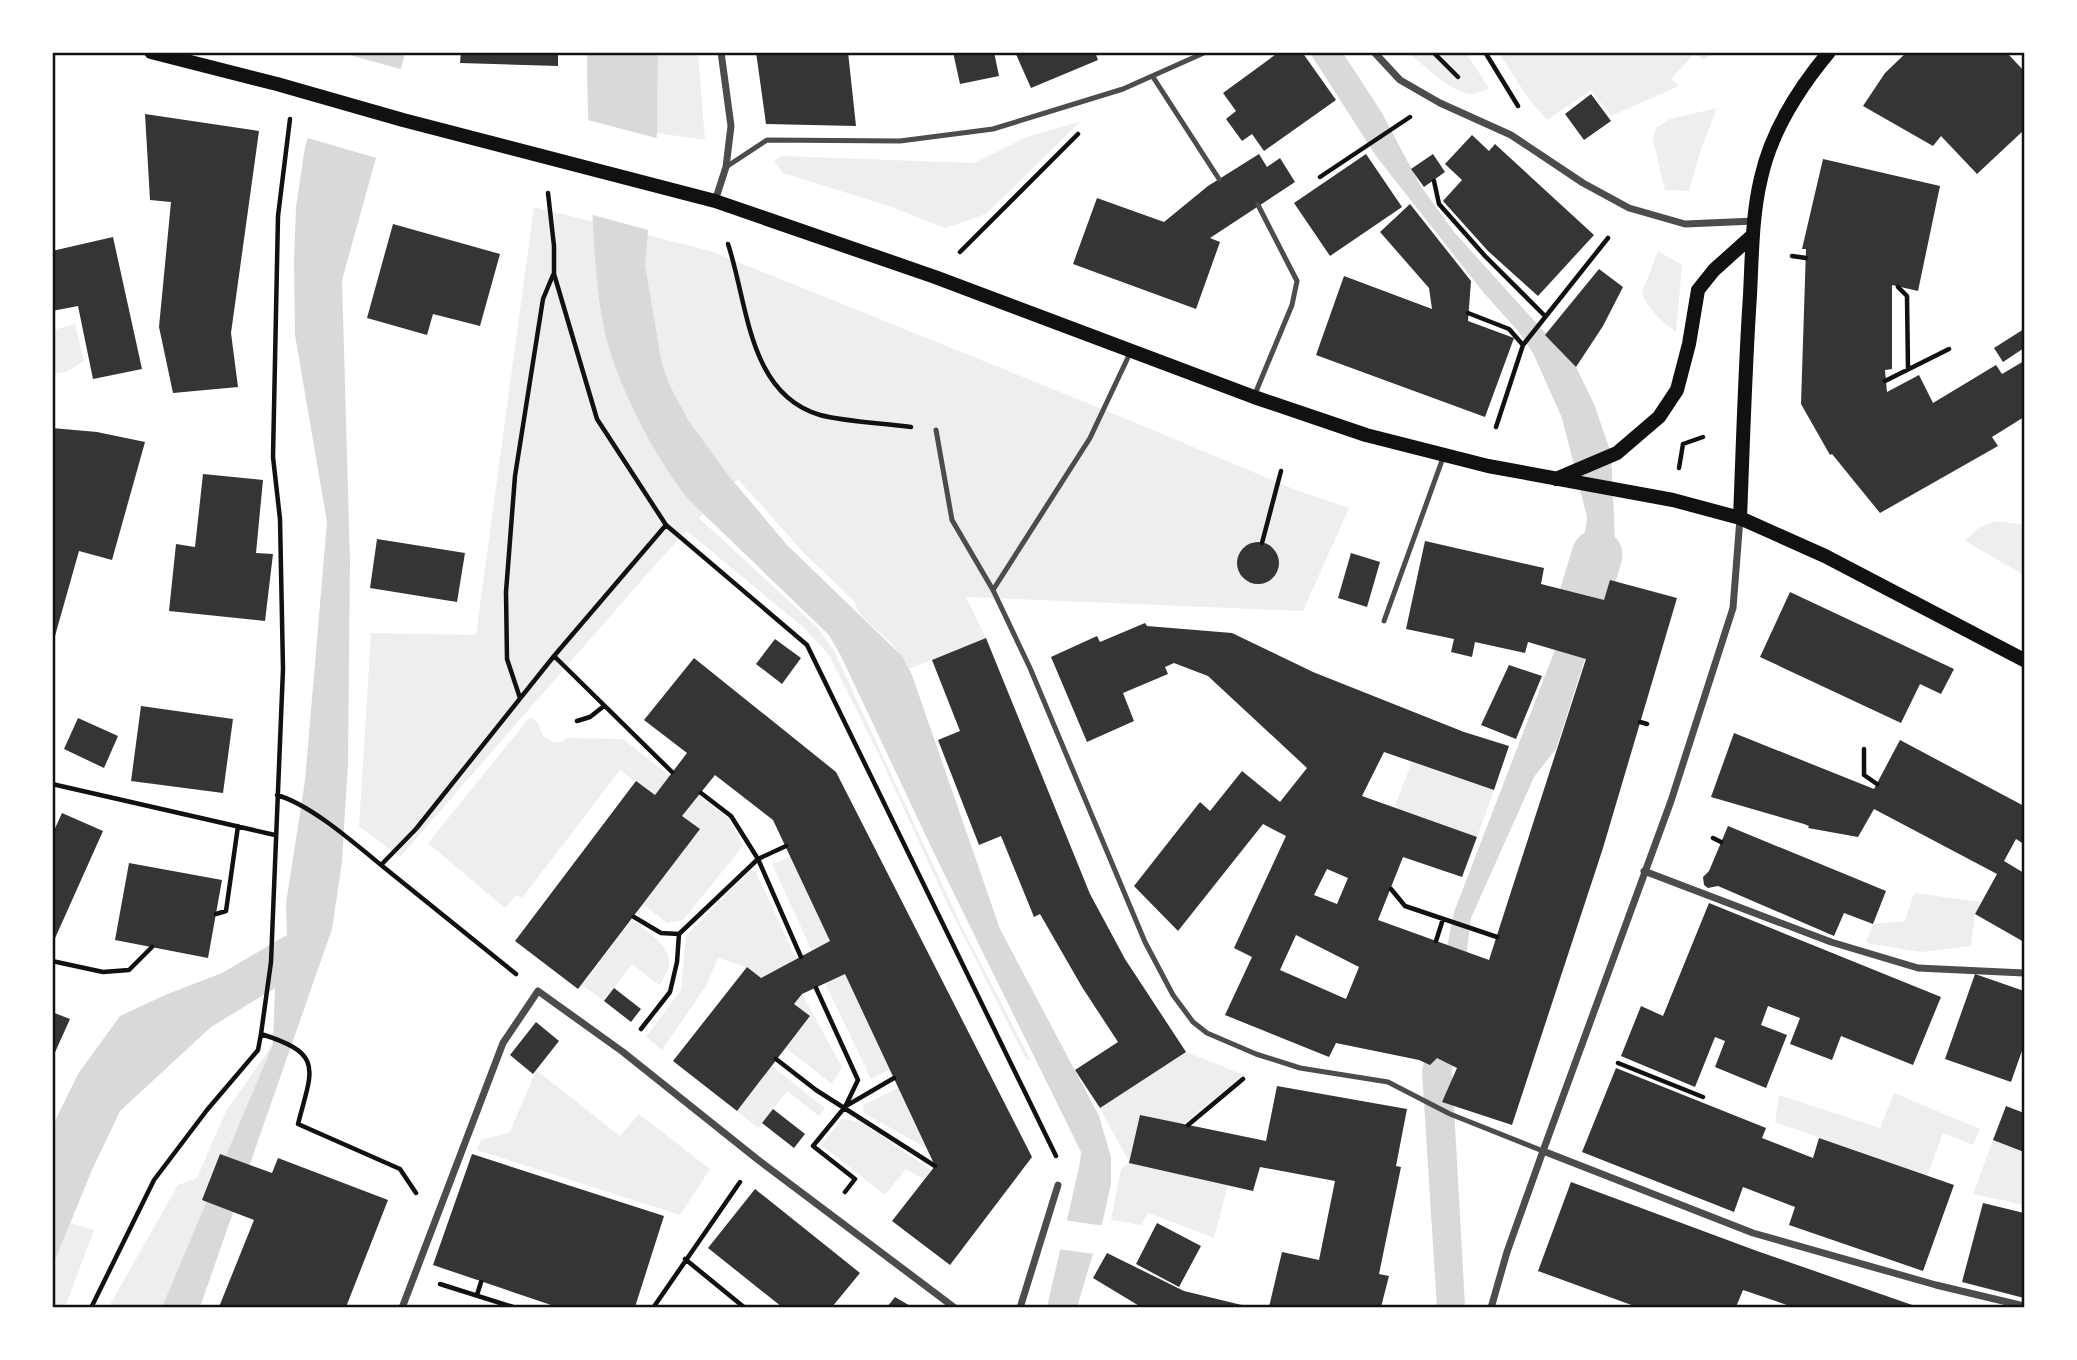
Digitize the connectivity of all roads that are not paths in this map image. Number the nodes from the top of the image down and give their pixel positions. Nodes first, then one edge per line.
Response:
1 (151, 52) edge
2 (721, 52) edge
3 (1206, 52) edge
4 (1374, 52) edge
5 (1829, 52) edge
6 (1153, 77) junction
7 (726, 167) junction
8 (1219, 179) dead end
9 (715, 201) junction
10 (1258, 205) dead end
11 (1754, 228) junction
12 (1131, 351) junction
13 (1254, 397) junction
14 (936, 430) road end
15 (1444, 455) junction
16 (1556, 479) junction
17 (1740, 518) junction
18 (993, 590) junction
19 (1384, 621) dead end
20 (2025, 660) edge
21 (1644, 871) junction
22 (2025, 973) edge
23 (1543, 1151) junction
24 (1058, 1185) road end
25 (2025, 1306) edge
26 (402, 1307) edge
27 (955, 1307) edge
28 (1020, 1307) edge
29 (1491, 1307) edge

1 - 9 main road
2 - 7 street
3 - 6 lane
4 - 11 street
5 - 11 main road
6 - 7 lane
6 - 8 lane
7 - 9 street
9 - 12 main road
10 - 13 lane
11 - 16 main road
11 - 17 main road
12 - 13 main road
12 - 18 lane
13 - 15 main road
14 - 18 lane
15 - 16 main road
15 - 19 lane
16 - 17 main road
17 - 20 main road
17 - 21 street
18 - 23 lane
21 - 22 street
21 - 23 street
23 - 25 street
23 - 29 street
24 - 28 street
26 - 27 street

